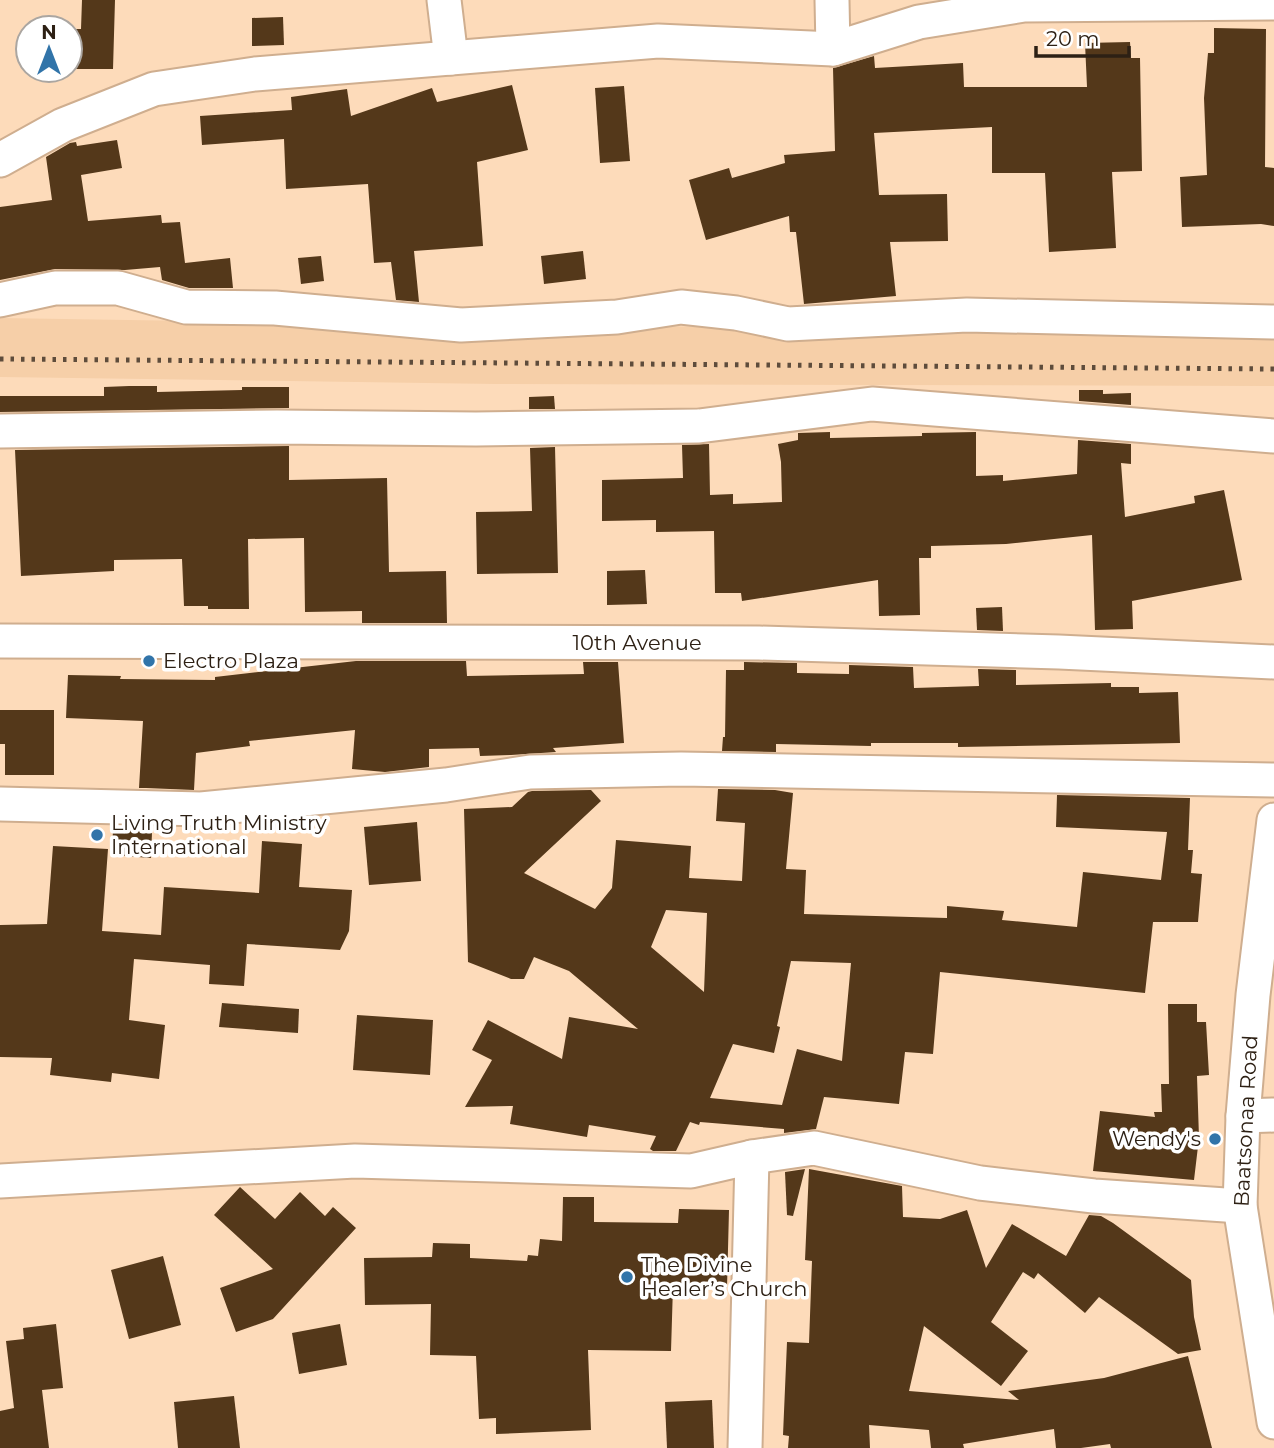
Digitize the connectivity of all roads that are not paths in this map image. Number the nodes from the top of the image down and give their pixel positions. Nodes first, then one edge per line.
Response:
1 (444, 0) edge
2 (832, 0) edge
3 (1274, 3) edge
4 (833, 49) junction
5 (451, 58) junction
6 (0, 160) edge
7 (0, 300) edge
8 (1274, 322) edge
9 (0, 431) edge
10 (1274, 436) edge
11 (0, 642) edge
12 (1274, 662) edge
13 (1274, 780) edge
14 (0, 804) edge
15 (1274, 820) edge
16 (1259, 1115) edge
17 (752, 1157) junction
18 (0, 1181) edge
19 (1240, 1206) junction
20 (1263, 1295) edge
21 (1274, 1422) edge
22 (745, 1448) edge

1 - 5 street
2 - 4 street
3 - 4 street
4 - 5 street
5 - 6 street
7 - 8 street
9 - 10 street
11 - 12 street, 10th Avenue
13 - 14 street
15 - 16 street, Baatsonaa Road
16 - 19 street, Baatsonaa Road
17 - 18 street
17 - 19 street
17 - 22 street
19 - 20 street, Baatsonaa Road
20 - 21 street, Baatsonaa Road

